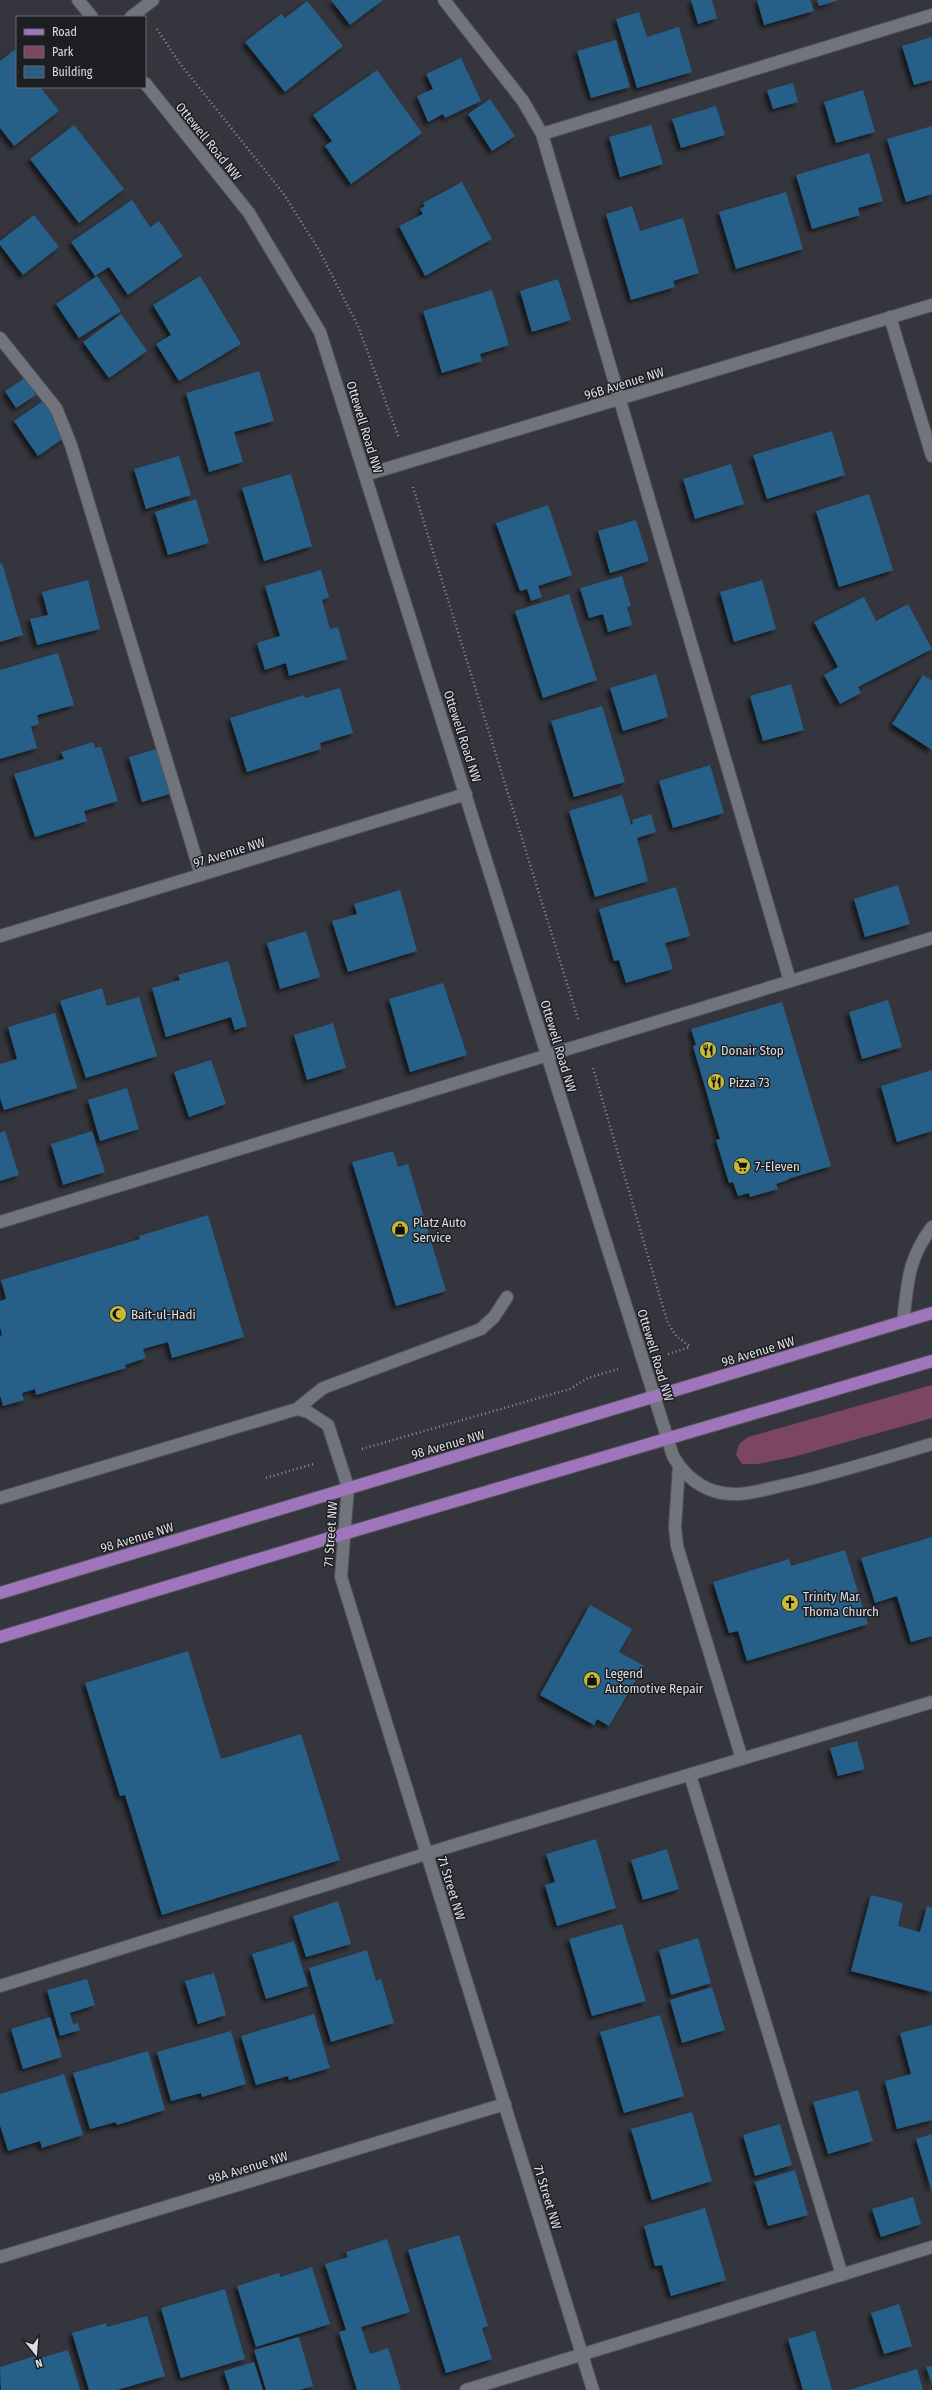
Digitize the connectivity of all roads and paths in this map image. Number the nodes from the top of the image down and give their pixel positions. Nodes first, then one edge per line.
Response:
1 (78, 0) edge
2 (153, 0) edge
3 (444, 0) edge
4 (932, 14) edge
5 (91, 16) edge
6 (132, 16) edge
7 (146, 84) edge
8 (542, 134) junction
9 (932, 304) edge
10 (890, 317) junction
11 (0, 338) edge
12 (619, 398) junction
13 (932, 456) edge
14 (365, 475) junction
15 (466, 794) junction
16 (201, 875) junction
17 (0, 936) edge
18 (932, 938) edge
19 (790, 981) junction
20 (547, 1055) junction
21 (0, 1222) edge
22 (932, 1227) edge
23 (507, 1297) dead end
24 (932, 1313) edge
25 (903, 1322) junction
26 (932, 1361) edge
27 (588, 1378) dead end
28 (654, 1398) junction
29 (297, 1409) junction
30 (410, 1435) dead end
31 (668, 1440) junction
32 (932, 1444) edge
33 (679, 1466) junction
34 (302, 1468) dead end
35 (266, 1478) dead end
36 (348, 1487) junction
37 (0, 1498) edge
38 (343, 1534) junction
39 (0, 1593) edge
40 (0, 1637) edge
41 (932, 1702) edge
42 (742, 1759) junction
43 (690, 1775) junction
44 (427, 1854) junction
45 (0, 1986) edge
46 (505, 2104) junction
47 (932, 2247) edge
48 (0, 2256) edge
49 (842, 2275) junction
50 (582, 2355) junction
51 (466, 2390) edge
52 (593, 2390) edge

1 - 5 street
2 - 6 street
3 - 8 street
4 - 8 street
7 - 14 street, Ottewell Road NW
8 - 12 street
9 - 10 street, 96B Avenue NW
10 - 12 street, 96B Avenue NW
10 - 13 street
11 - 16 street
12 - 14 street, 96B Avenue NW
12 - 19 street
14 - 15 street, Ottewell Road NW
15 - 16 street, 97 Avenue NW
15 - 20 street, Ottewell Road NW
16 - 17 street, 97 Avenue NW
18 - 19 street
19 - 20 street
20 - 21 street
20 - 28 street, Ottewell Road NW
22 - 25 street
23 - 29 street
24 - 25 main road, 98 Avenue NW
25 - 28 main road, 98 Avenue NW
26 - 31 main road
27 - 30 path
28 - 31 street, Ottewell Road NW
28 - 36 main road, 98 Avenue NW
29 - 36 street, 71 Street NW
29 - 37 street
31 - 33 street
31 - 38 main road
32 - 33 street
33 - 42 street
34 - 35 path
36 - 38 street, 71 Street NW
36 - 39 main road, 98 Avenue NW
38 - 40 main road
38 - 44 street, 71 Street NW
41 - 42 street
42 - 43 street
43 - 44 street
43 - 49 street
44 - 45 street
44 - 46 street, 71 Street NW
46 - 48 street, 98A Avenue NW
46 - 50 street, 71 Street NW
47 - 49 street
49 - 50 street
50 - 51 street
50 - 52 street, 71 Street NW

